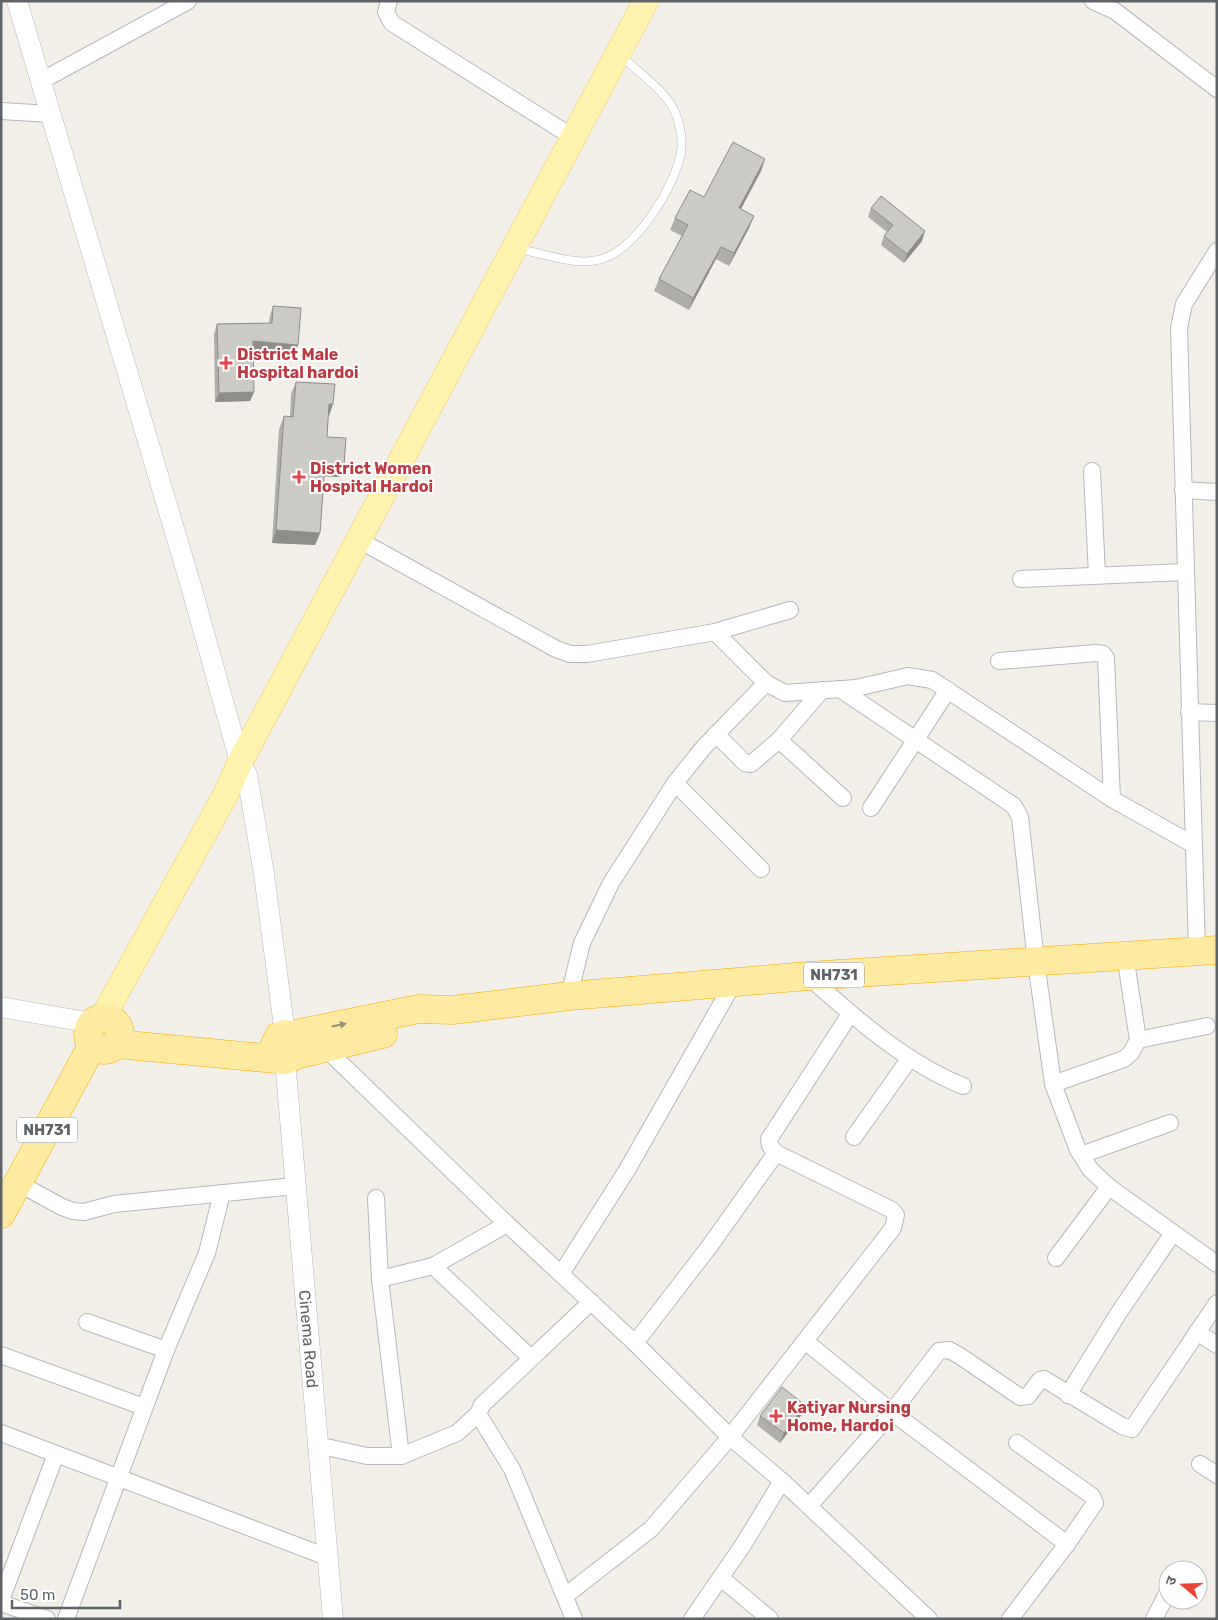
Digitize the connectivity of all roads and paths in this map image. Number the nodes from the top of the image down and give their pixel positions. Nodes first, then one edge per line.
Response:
1 (17, 1) edge
2 (188, 1) edge
3 (388, 1) edge
4 (646, 1) edge
5 (661, 1) edge
6 (1093, 1) edge
7 (1113, 5) edge
8 (628, 62) junction
9 (41, 81) junction
10 (1217, 89) edge
11 (1, 111) edge
12 (51, 114) junction
13 (574, 138) junction
14 (528, 251) junction
15 (1217, 251) edge
16 (1092, 471) dead end
17 (1183, 490) junction
18 (1217, 492) edge
19 (368, 545) junction
20 (1185, 572) junction
21 (1097, 576) junction
22 (1021, 579) dead end
23 (790, 610) dead end
24 (715, 632) junction
25 (999, 661) dead end
26 (766, 683) junction
27 (840, 689) junction
28 (822, 690) junction
29 (948, 690) junction
30 (1189, 712) junction
31 (1217, 713) edge
32 (716, 734) junction
33 (779, 740) junction
34 (916, 740) junction
35 (243, 768) junction
36 (675, 783) junction
37 (843, 798) dead end
38 (1112, 798) junction
39 (871, 808) dead end
40 (1194, 845) junction
41 (761, 869) dead end
42 (1207, 951) edge
43 (1125, 955) junction
44 (1036, 962) junction
45 (808, 976) junction
46 (734, 982) junction
47 (569, 996) junction
48 (1, 1006) edge
49 (452, 1010) junction
50 (850, 1014) junction
51 (1, 1018) edge
52 (1207, 1026) dead end
53 (102, 1031) junction
54 (1138, 1040) junction
55 (285, 1047) junction
56 (325, 1048) junction
57 (910, 1058) junction
58 (1053, 1084) junction
59 (962, 1086) dead end
60 (1170, 1123) dead end
61 (854, 1137) dead end
62 (776, 1153) junction
63 (1081, 1155) junction
64 (18, 1183) junction
65 (295, 1186) junction
66 (1108, 1187) junction
67 (222, 1194) junction
68 (376, 1198) dead end
69 (1, 1214) edge
70 (507, 1224) junction
71 (1173, 1232) junction
72 (1056, 1258) dead end
73 (1217, 1264) edge
74 (433, 1266) junction
75 (561, 1274) junction
76 (380, 1279) junction
77 (591, 1302) junction
78 (1217, 1303) edge
79 (87, 1322) dead end
80 (1197, 1332) junction
81 (805, 1341) junction
82 (635, 1343) junction
83 (1217, 1345) edge
84 (166, 1350) junction
85 (1, 1355) edge
86 (532, 1358) junction
87 (1068, 1395) junction
88 (144, 1408) junction
89 (892, 1412) junction
90 (478, 1414) junction
91 (1, 1433) edge
92 (730, 1437) junction
93 (1017, 1443) dead end
94 (317, 1445) junction
95 (56, 1454) junction
96 (402, 1456) junction
97 (1200, 1464) dead end
98 (1217, 1475) edge
99 (118, 1477) junction
100 (782, 1481) junction
101 (809, 1506) junction
102 (1067, 1544) junction
103 (327, 1557) junction
104 (721, 1578) junction
105 (565, 1596) junction
106 (1, 1601) edge
107 (47, 1619) edge
108 (66, 1619) edge
109 (333, 1619) edge
110 (574, 1619) edge
111 (692, 1619) edge
112 (770, 1619) edge
113 (929, 1619) edge
114 (1010, 1619) edge

1 - 9 street, Cinema Road
2 - 9 street
3 - 13 street
4 - 13 main road
5 - 8 main road
6 - 7 street
7 - 10 street
8 - 14 main road
8 - 14 lane
9 - 12 street, Cinema Road
11 - 12 street
12 - 35 street, Cinema Road
13 - 35 main road
14 - 19 main road
15 - 17 street
16 - 21 street
17 - 18 street
17 - 20 street
19 - 24 street
19 - 35 main road
20 - 21 street
20 - 30 street
21 - 22 street
23 - 24 street
24 - 26 street
25 - 38 street
26 - 28 street
26 - 32 street
27 - 28 street
27 - 29 street
27 - 34 street
28 - 33 street
29 - 34 street
29 - 38 street
30 - 31 street
30 - 40 street
32 - 33 street
32 - 36 street
33 - 37 street
34 - 39 street
34 - 44 street
35 - 53 main road
35 - 55 street, Cinema Road
36 - 41 street
36 - 47 street
38 - 40 street
40 - 42 street
42 - 43 highway, NH731
43 - 44 highway, NH731
43 - 54 street
44 - 45 highway, NH731
44 - 58 street
45 - 46 highway, NH731
45 - 50 street
46 - 47 highway, NH731
46 - 75 street
47 - 49 highway, NH731
48 - 53 street
55 -> 49 highway, NH731
49 - 56 highway, NH731
50 - 57 street
50 - 62 street
51 - 53 street
52 - 54 street
53 - 55 highway, NH731
53 - 64 highway, NH731
54 - 58 street
55 - 56 highway, NH731
55 - 65 street, Cinema Road
56 - 70 street
57 - 59 street
57 - 61 street
58 - 63 street
60 - 63 street
62 - 81 street
62 - 82 street
63 - 66 street
64 - 67 street
64 - 69 highway, NH731
65 - 67 street
65 - 94 street, Cinema Road
66 - 71 street
66 - 72 street
67 - 84 street
68 - 76 street
70 - 74 street
70 - 75 street
71 - 73 street
71 - 87 street
74 - 76 street
74 - 86 street
75 - 77 street
76 - 96 street
77 - 82 street
77 - 86 street
78 - 80 street
79 - 84 street
80 - 83 street
80 - 87 street
81 - 89 street
81 - 92 street
82 - 92 street
84 - 88 street
85 - 88 street
86 - 90 street
87 - 89 street
88 - 99 street
89 - 101 street
89 - 102 street
90 - 96 street
90 - 105 street
91 - 95 street
92 - 100 street
92 - 105 street
93 - 102 street
94 - 96 street
94 - 103 street, Cinema Road
95 - 99 street
95 - 106 street
97 - 98 street
99 - 103 street
99 - 108 street
100 - 101 street
100 - 104 street
101 - 113 street
102 - 114 street
103 - 109 street, Cinema Road
104 - 111 street
104 - 112 street
105 - 110 street
106 - 107 street

